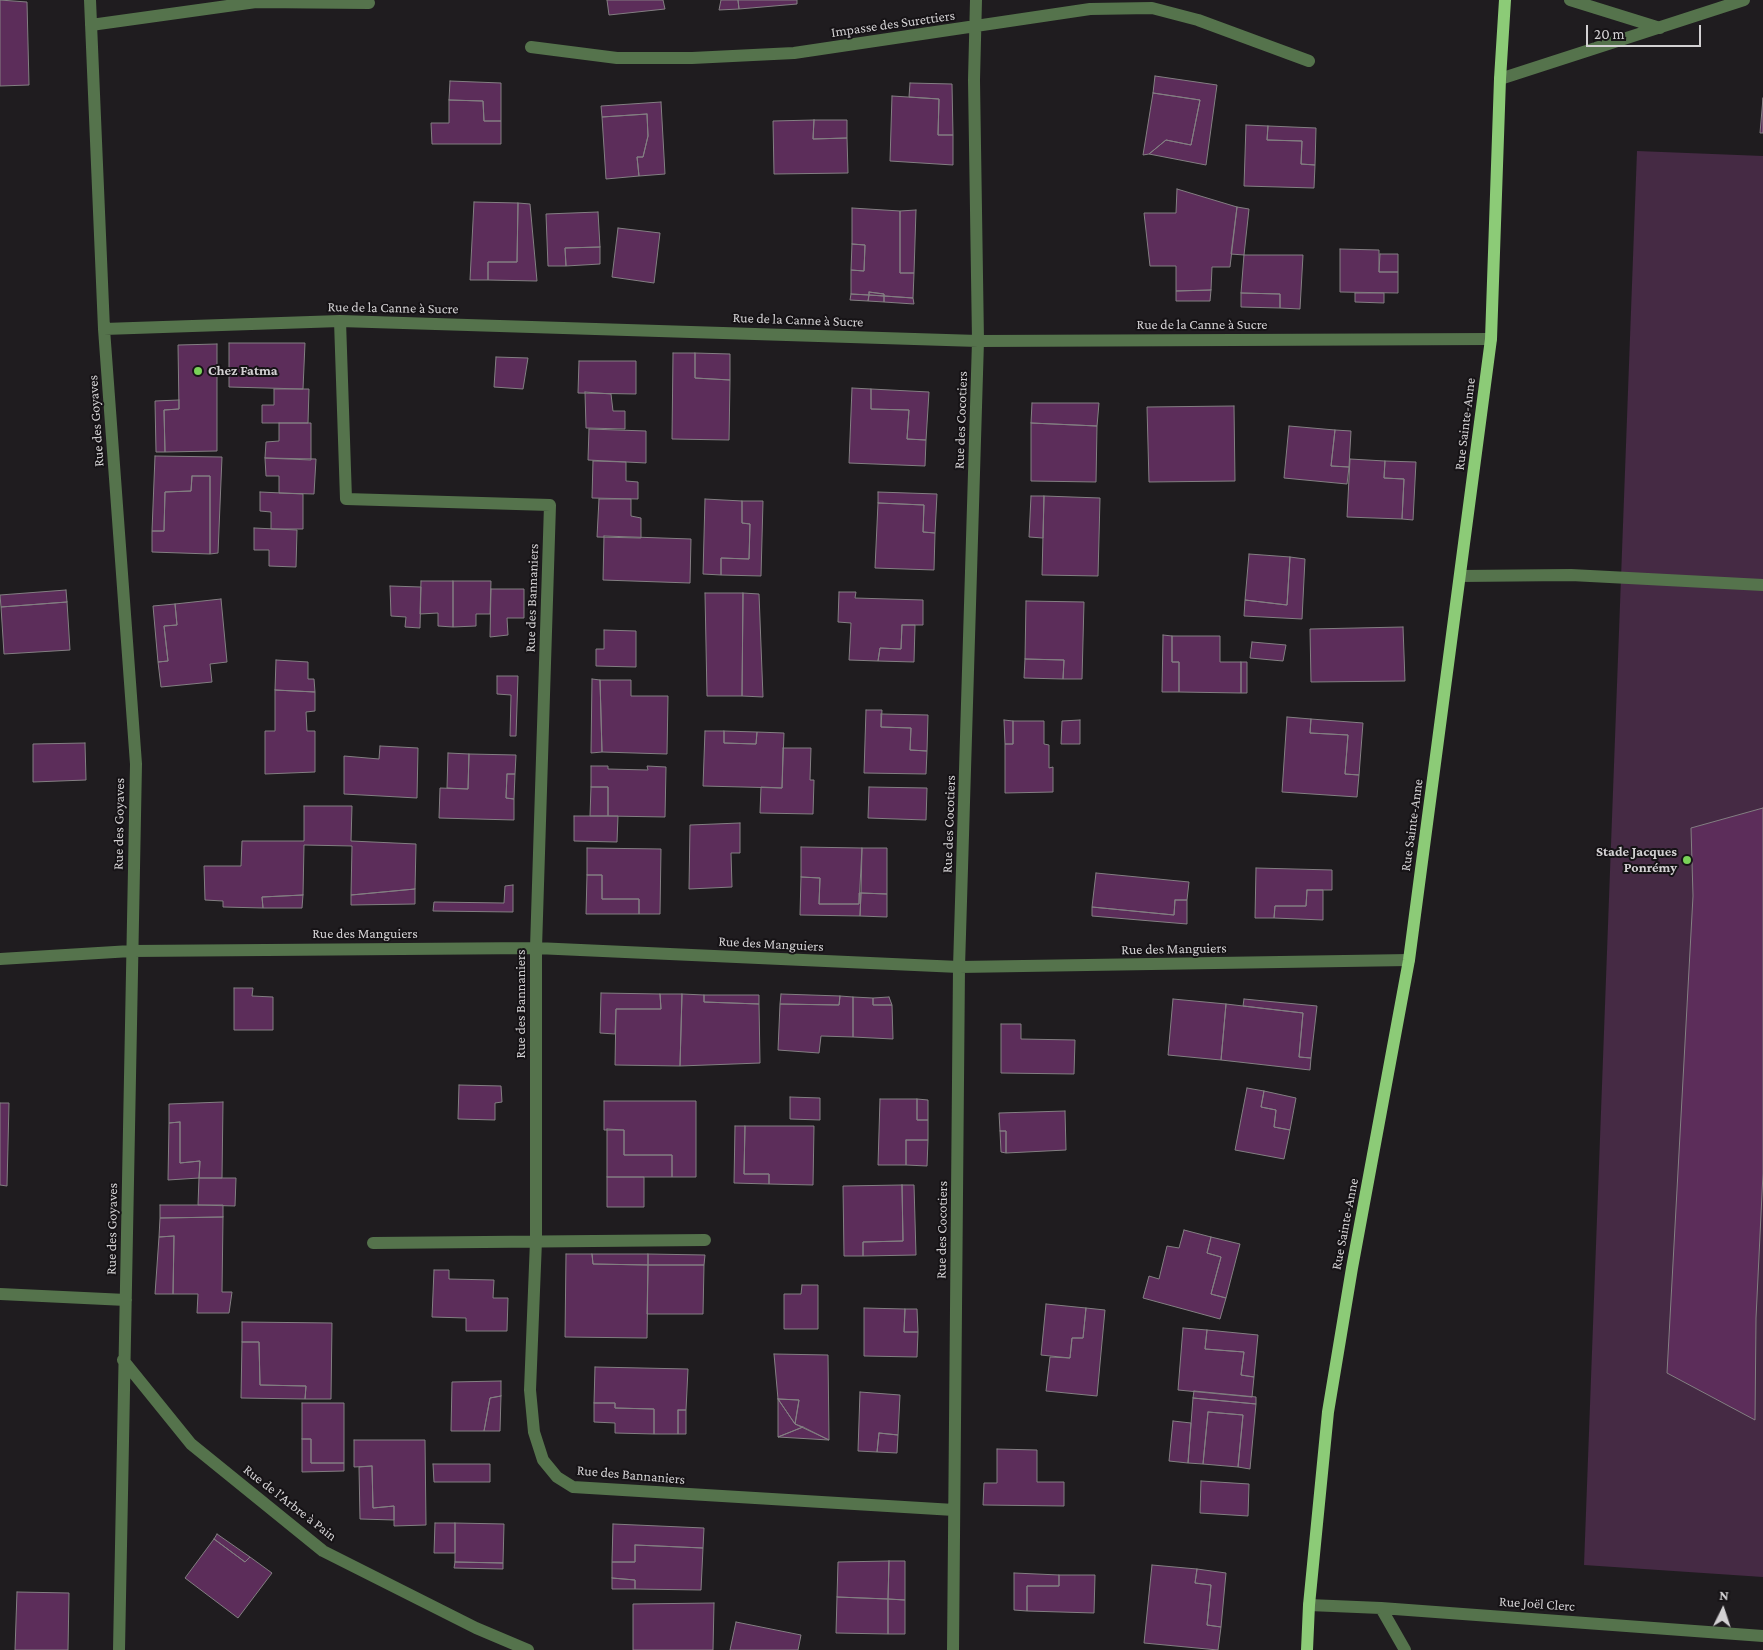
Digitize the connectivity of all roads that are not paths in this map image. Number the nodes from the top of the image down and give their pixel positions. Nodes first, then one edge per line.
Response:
1 (90, 0) edge
2 (976, 0) edge
3 (1505, 0) edge
4 (1570, 0) edge
5 (1744, 0) edge
6 (369, 3) dead end
7 (91, 25) junction
8 (974, 27) junction
9 (1660, 28) junction
10 (531, 47) dead end
11 (1309, 61) dead end
12 (1500, 78) junction
13 (340, 321) junction
14 (104, 329) junction
15 (1491, 339) junction
16 (978, 341) junction
17 (1460, 576) junction
18 (1763, 585) edge
19 (536, 948) junction
20 (131, 951) junction
21 (0, 959) edge
22 (1409, 960) junction
23 (959, 967) junction
24 (705, 1240) dead end
25 (536, 1241) junction
26 (373, 1243) dead end
27 (0, 1294) edge
28 (126, 1300) junction
29 (123, 1360) junction
30 (954, 1510) junction
31 (1308, 1605) junction
32 (1381, 1608) junction
33 (1763, 1636) edge
34 (118, 1650) edge
35 (528, 1650) edge
36 (953, 1650) edge
37 (1307, 1650) edge
38 (1405, 1650) edge

1 - 7 street, Rue des Goyaves
2 - 8 street, Rue des Cocotiers
3 - 12 main road, Rue Sainte-Anne
4 - 9 street
5 - 9 street
6 - 7 street
7 - 14 street, Rue des Goyaves
8 - 10 street, Impasse des Surettiers
8 - 11 street, Impasse des Surettiers
8 - 16 street, Rue des Cocotiers
9 - 12 street
12 - 15 main road, Rue Sainte-Anne
13 - 14 street, Rue de la Canne à Sucre
13 - 16 street, Rue de la Canne à Sucre
13 - 19 street, Rue des Bannaniers
14 - 20 street, Rue des Goyaves
15 - 16 street, Rue de la Canne à Sucre
15 - 17 main road, Rue Sainte-Anne
16 - 23 street, Rue des Cocotiers
17 - 18 street
17 - 22 main road, Rue Sainte-Anne
19 - 20 street, Rue des Manguiers
19 - 23 street, Rue des Manguiers
19 - 25 street, Rue des Bannaniers
20 - 21 street, Rue des Manguiers
20 - 28 street, Rue des Goyaves
22 - 23 street, Rue des Manguiers
22 - 31 main road, Rue Sainte-Anne
23 - 30 street, Rue des Cocotiers
24 - 25 street
25 - 26 street
25 - 30 street, Rue des Bannaniers
27 - 28 street
28 - 29 street, Rue des Goyaves
29 - 34 street, Rue des Goyaves
29 - 35 street, Rue de l'Arbre à Pain
30 - 36 street, Rue des Cocotiers
31 - 32 street, Rue Joël Clerc
31 - 37 main road, Rue Sainte-Anne
32 - 33 street, Rue Joël Clerc
32 - 38 street

